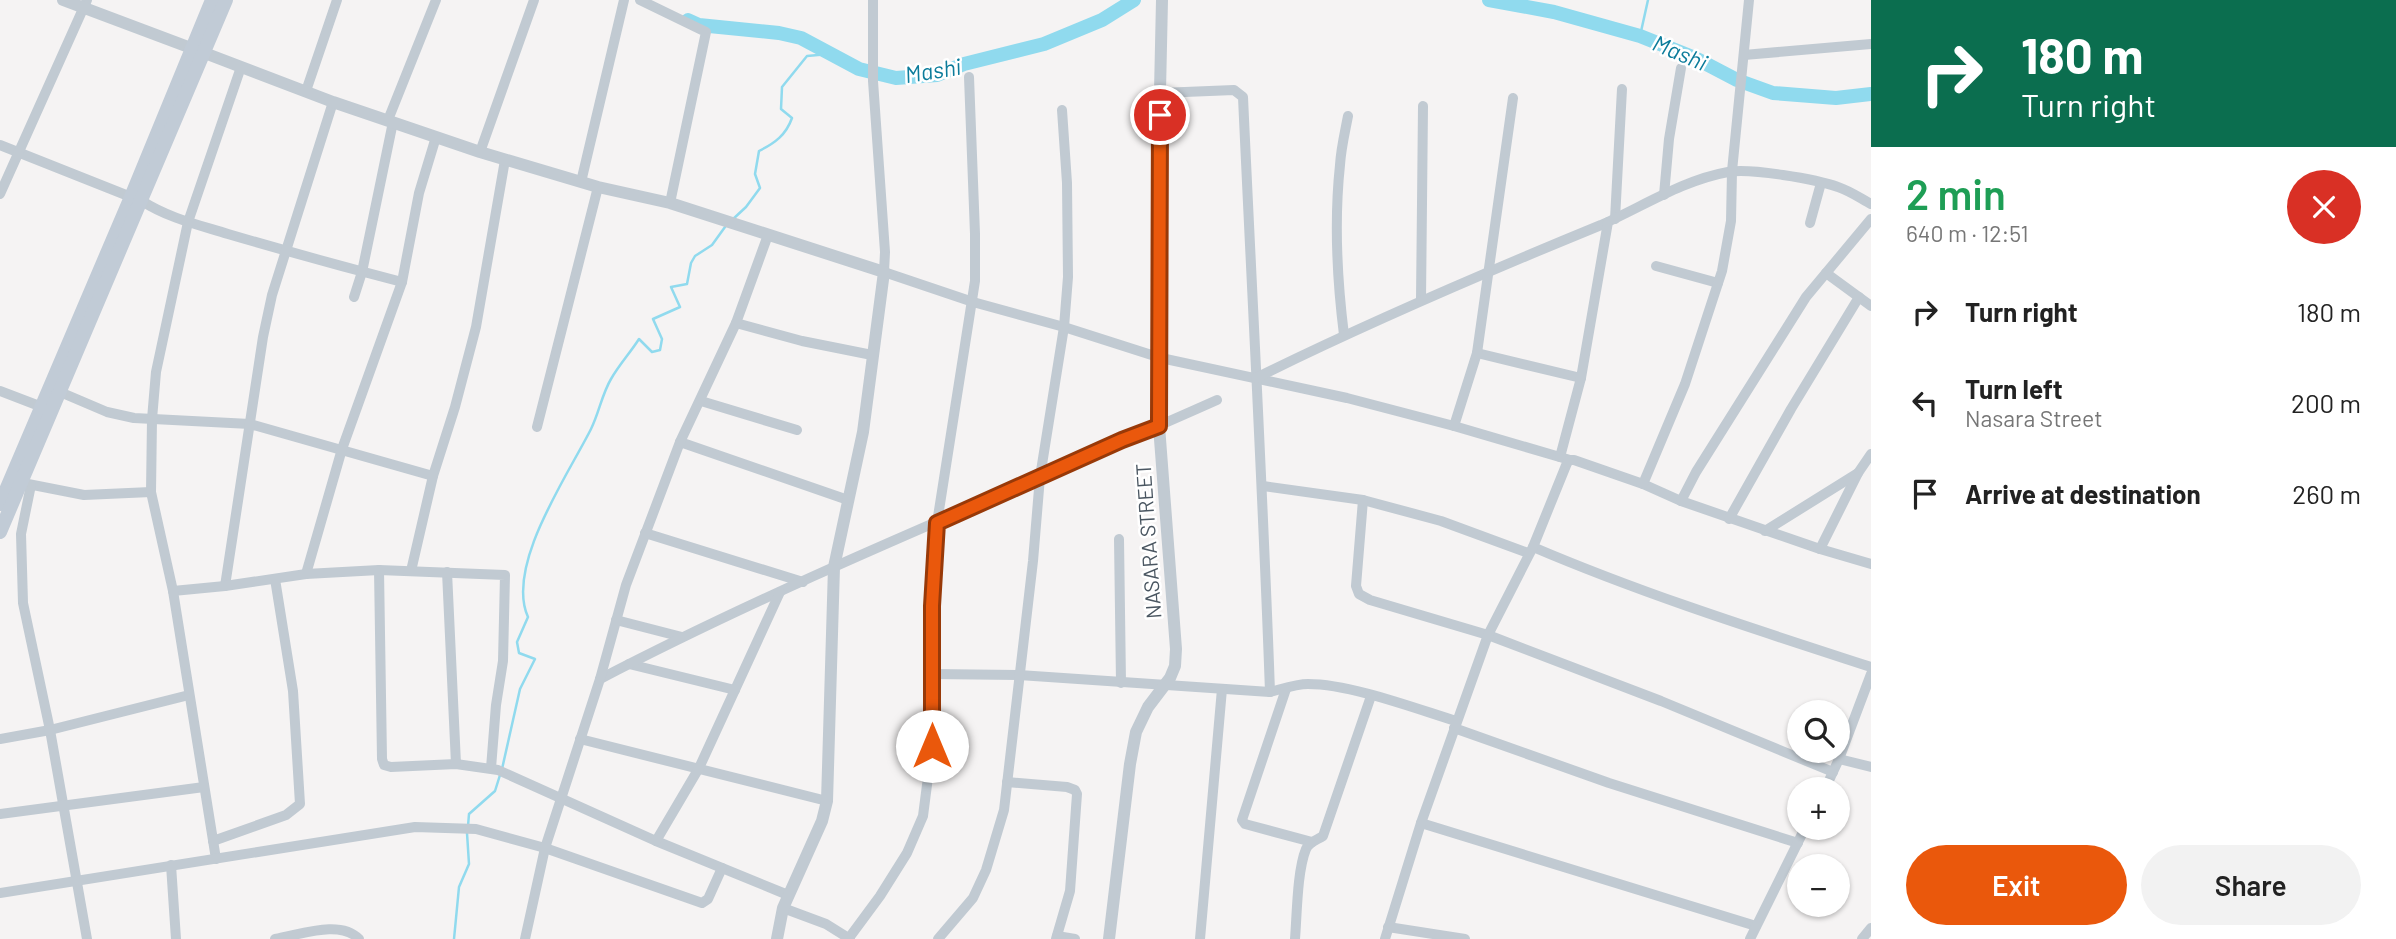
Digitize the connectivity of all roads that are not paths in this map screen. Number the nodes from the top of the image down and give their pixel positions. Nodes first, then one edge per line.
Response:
1 (63, 0) edge
2 (212, 0) edge
3 (226, 0) edge
4 (337, 0) edge
5 (436, 0) edge
6 (534, 0) edge
7 (624, 0) edge
8 (640, 0) edge
9 (873, 0) edge
10 (1749, 0) edge
11 (1163, 1) edge
12 (86, 4) edge
13 (1871, 44) edge
14 (197, 50) junction
15 (1744, 55) junction
16 (241, 67) junction
17 (1681, 68) dead end
18 (969, 78) dead end
19 (1622, 89) dead end
20 (306, 91) junction
21 (1160, 93) junction
22 (1513, 98) dead end
23 (333, 102) junction
24 (1423, 106) dead end
25 (1062, 110) dead end
26 (1348, 116) dead end
27 (391, 121) junction
28 (436, 137) junction
29 (0, 145) edge
30 (19, 152) junction
31 (480, 152) junction
32 (505, 160) junction
33 (1732, 171) junction
34 (581, 182) junction
35 (1821, 183) junction
36 (598, 187) junction
37 (0, 194) edge
38 (1664, 195) junction
39 (136, 199) junction
40 (670, 203) junction
41 (1871, 204) edge
42 (1871, 219) edge
43 (1612, 220) junction
44 (188, 222) junction
45 (1810, 223) dead end
46 (768, 235) junction
47 (285, 251) junction
48 (1656, 266) dead end
49 (1489, 271) junction
50 (362, 272) junction
51 (884, 272) junction
52 (1826, 273) junction
53 (402, 282) junction
54 (1718, 283) junction
55 (354, 297) dead end
56 (1859, 297) junction
57 (1421, 300) junction
58 (973, 302) junction
59 (1871, 306) edge
60 (736, 323) junction
61 (1064, 327) junction
62 (1344, 335) junction
63 (1477, 353) junction
64 (872, 355) junction
65 (1161, 358) junction
66 (1581, 378) junction
67 (1255, 379) junction
68 (0, 391) edge
69 (60, 393) junction
70 (1217, 400) dead end
71 (701, 401) junction
72 (42, 407) junction
73 (152, 419) junction
74 (250, 424) junction
75 (1159, 426) junction
76 (1454, 426) junction
77 (537, 427) dead end
78 (797, 430) dead end
79 (680, 442) junction
80 (342, 449) junction
81 (1871, 454) edge
82 (1565, 458) junction
83 (1858, 473) junction
84 (433, 476) junction
85 (1040, 477) junction
86 (22, 480) junction
87 (1643, 484) junction
88 (1263, 486) junction
89 (151, 492) junction
90 (1363, 499) junction
91 (848, 500) junction
92 (1681, 501) junction
93 (0, 504) edge
94 (1729, 519) junction
95 (937, 523) junction
96 (1765, 531) junction
97 (0, 532) edge
98 (645, 533) junction
99 (1119, 539) dead end
100 (1820, 548) junction
101 (1530, 550) junction
102 (1871, 564) edge
103 (834, 566) junction
104 (379, 570) junction
105 (411, 571) junction
106 (447, 572) junction
107 (306, 574) junction
108 (275, 579) junction
109 (803, 582) junction
110 (225, 586) junction
111 (173, 591) junction
112 (780, 592) junction
113 (616, 620) junction
114 (1488, 635) junction
115 (682, 637) junction
116 (629, 664) junction
117 (1871, 667) edge
118 (932, 674) junction
119 (1871, 674) edge
120 (1019, 675) junction
121 (600, 679) junction
122 (1121, 682) junction
123 (1166, 686) junction
124 (1222, 689) junction
125 (1286, 689) junction
126 (735, 690) junction
127 (1270, 692) junction
128 (190, 695) junction
129 (1371, 695) junction
130 (1455, 724) junction
131 (50, 730) junction
132 (1850, 730) edge
133 (0, 739) edge
134 (580, 739) junction
135 (1850, 762) edge
136 (1837, 763) edge
137 (456, 764) junction
138 (1871, 767) edge
139 (491, 768) junction
140 (699, 768) junction
141 (1833, 772) junction
142 (1831, 777) edge
143 (1007, 782) junction
144 (204, 787) junction
145 (560, 798) junction
146 (827, 801) junction
147 (63, 807) junction
148 (0, 814) edge
149 (1421, 823) junction
150 (1799, 840) edge
151 (213, 841) junction
152 (656, 841) junction
153 (1312, 842) junction
154 (1798, 843) junction
155 (545, 848) junction
156 (216, 859) junction
157 (171, 865) junction
158 (722, 868) junction
159 (77, 881) junction
160 (0, 893) edge
161 (788, 895) junction
162 (783, 908) junction
163 (1756, 926) junction
164 (1388, 927) junction
165 (1871, 928) edge
166 (1056, 937) edge
167 (87, 939) edge
168 (176, 939) edge
169 (275, 939) edge
170 (359, 939) edge
171 (525, 939) edge
172 (777, 939) edge
173 (849, 939) edge
174 (938, 939) edge
175 (1075, 939) edge
176 (1109, 939) edge
177 (1200, 939) edge
178 (1295, 939) edge
179 (1385, 939) edge
180 (1465, 939) edge
181 (1749, 939) edge
182 (1862, 939) edge

1 - 12 street
2 - 14 main road
3 - 14 main road
4 - 20 street
5 - 27 street
6 - 31 street
7 - 34 street
8 - 40 street
9 - 51 street
10 - 15 street
11 - 21 street, NASARA STREET
12 - 14 street
12 - 30 street
13 - 15 street
14 - 16 street
14 - 39 main road
15 - 33 street
16 - 20 street
16 - 44 street
17 - 38 street
18 - 58 street
19 - 43 street
20 - 23 street
21 - 65 street, NASARA STREET
21 - 67 street
22 - 49 street
23 - 27 street
23 - 47 street
24 - 57 street
25 - 61 street
26 - 62 street
27 - 28 street
27 - 50 street
28 - 31 street
28 - 53 street
29 - 30 street
30 - 37 street
30 - 39 street
31 - 32 street
32 - 34 street
32 - 84 street
33 - 35 street
33 - 38 street
33 - 54 street
34 - 36 street
35 - 41 street
35 - 45 street
36 - 40 street
36 - 77 street
38 - 43 street
39 - 44 street
39 - 69 main road
39 - 72 main road
40 - 46 street
42 - 52 street
43 - 49 street
43 - 66 street
44 - 47 street
44 - 73 street
46 - 51 street
46 - 60 street
47 - 50 street
47 - 74 street
48 - 54 street
49 - 57 street
49 - 63 street
50 - 53 street
50 - 55 street
51 - 58 street
51 - 64 street
52 - 56 street
52 - 92 street
53 - 80 street
54 - 87 street
56 - 59 street
56 - 94 street
57 - 62 street
58 - 61 street
58 - 95 street
60 - 64 street
60 - 71 street
61 - 65 street
61 - 85 street
62 - 67 street
63 - 66 street
63 - 76 street
64 - 91 street
65 - 67 street
65 - 75 street, NASARA STREET
66 - 82 street
67 - 76 street
67 - 88 street
68 - 72 street
69 - 73 street
69 - 86 main road
70 - 75 street
71 - 78 street
71 - 79 street
72 - 86 main road
73 - 74 street
73 - 89 street
74 - 80 street
74 - 110 street
75 - 85 street
75 - 123 street, NASARA STREET
76 - 82 street
79 - 91 street
79 - 98 street
80 - 84 street
80 - 107 street
81 - 83 street
82 - 87 street
82 - 101 street
83 - 96 street
83 - 100 street
84 - 105 street
85 - 95 street
85 - 120 street
86 - 89 street
86 - 93 main road
86 - 97 main road
86 - 131 street
87 - 92 street
88 - 90 street
88 - 127 street
89 - 111 street
90 - 101 street
90 - 114 street
91 - 103 street
92 - 94 street
94 - 96 street
95 - 103 street
95 - 118 street
96 - 100 street
98 - 109 street
98 - 113 street
99 - 122 street
100 - 102 street
101 - 114 street
101 - 117 street
103 - 109 street
103 - 146 street
104 - 105 street
104 - 107 street
104 - 137 street
105 - 106 street
106 - 137 street
106 - 139 street
107 - 108 street
108 - 110 street
108 - 151 street
109 - 112 street
110 - 111 street
111 - 128 street
112 - 115 street
112 - 126 street
113 - 115 street
113 - 121 street
114 - 130 street
114 - 141 street
115 - 116 street
116 - 121 street
116 - 126 street
118 - 120 street
118 - 173 street
119 - 132 street
120 - 122 street
120 - 143 street
121 - 134 street
122 - 123 street
123 - 124 street
123 - 176 street, NASARA STREET
124 - 127 street
124 - 177 street
125 - 127 street
125 - 129 street
125 - 153 street
126 - 140 street
128 - 131 street
128 - 144 street
129 - 130 street
129 - 153 street
130 - 149 street
130 - 154 street
131 - 133 street
131 - 147 street
134 - 140 street
134 - 145 street
135 - 138 street
136 - 141 street
137 - 139 street
139 - 145 street
140 - 146 street
140 - 152 street
141 - 142 street
143 - 166 street
143 - 174 street
144 - 147 street
144 - 151 street
145 - 152 street
145 - 155 street
146 - 161 street
147 - 148 street
147 - 159 street
149 - 163 street
149 - 164 street
150 - 154 street
151 - 156 street
152 - 158 street
153 - 178 street
154 - 163 street
155 - 156 street
155 - 158 street
155 - 171 street
156 - 157 street
157 - 159 street
157 - 168 street
158 - 161 street
159 - 160 street
159 - 167 street
161 - 162 street
162 - 172 street
162 - 173 street
163 - 181 street
164 - 179 street
164 - 180 street
165 - 182 street
166 - 175 street
169 - 170 street

